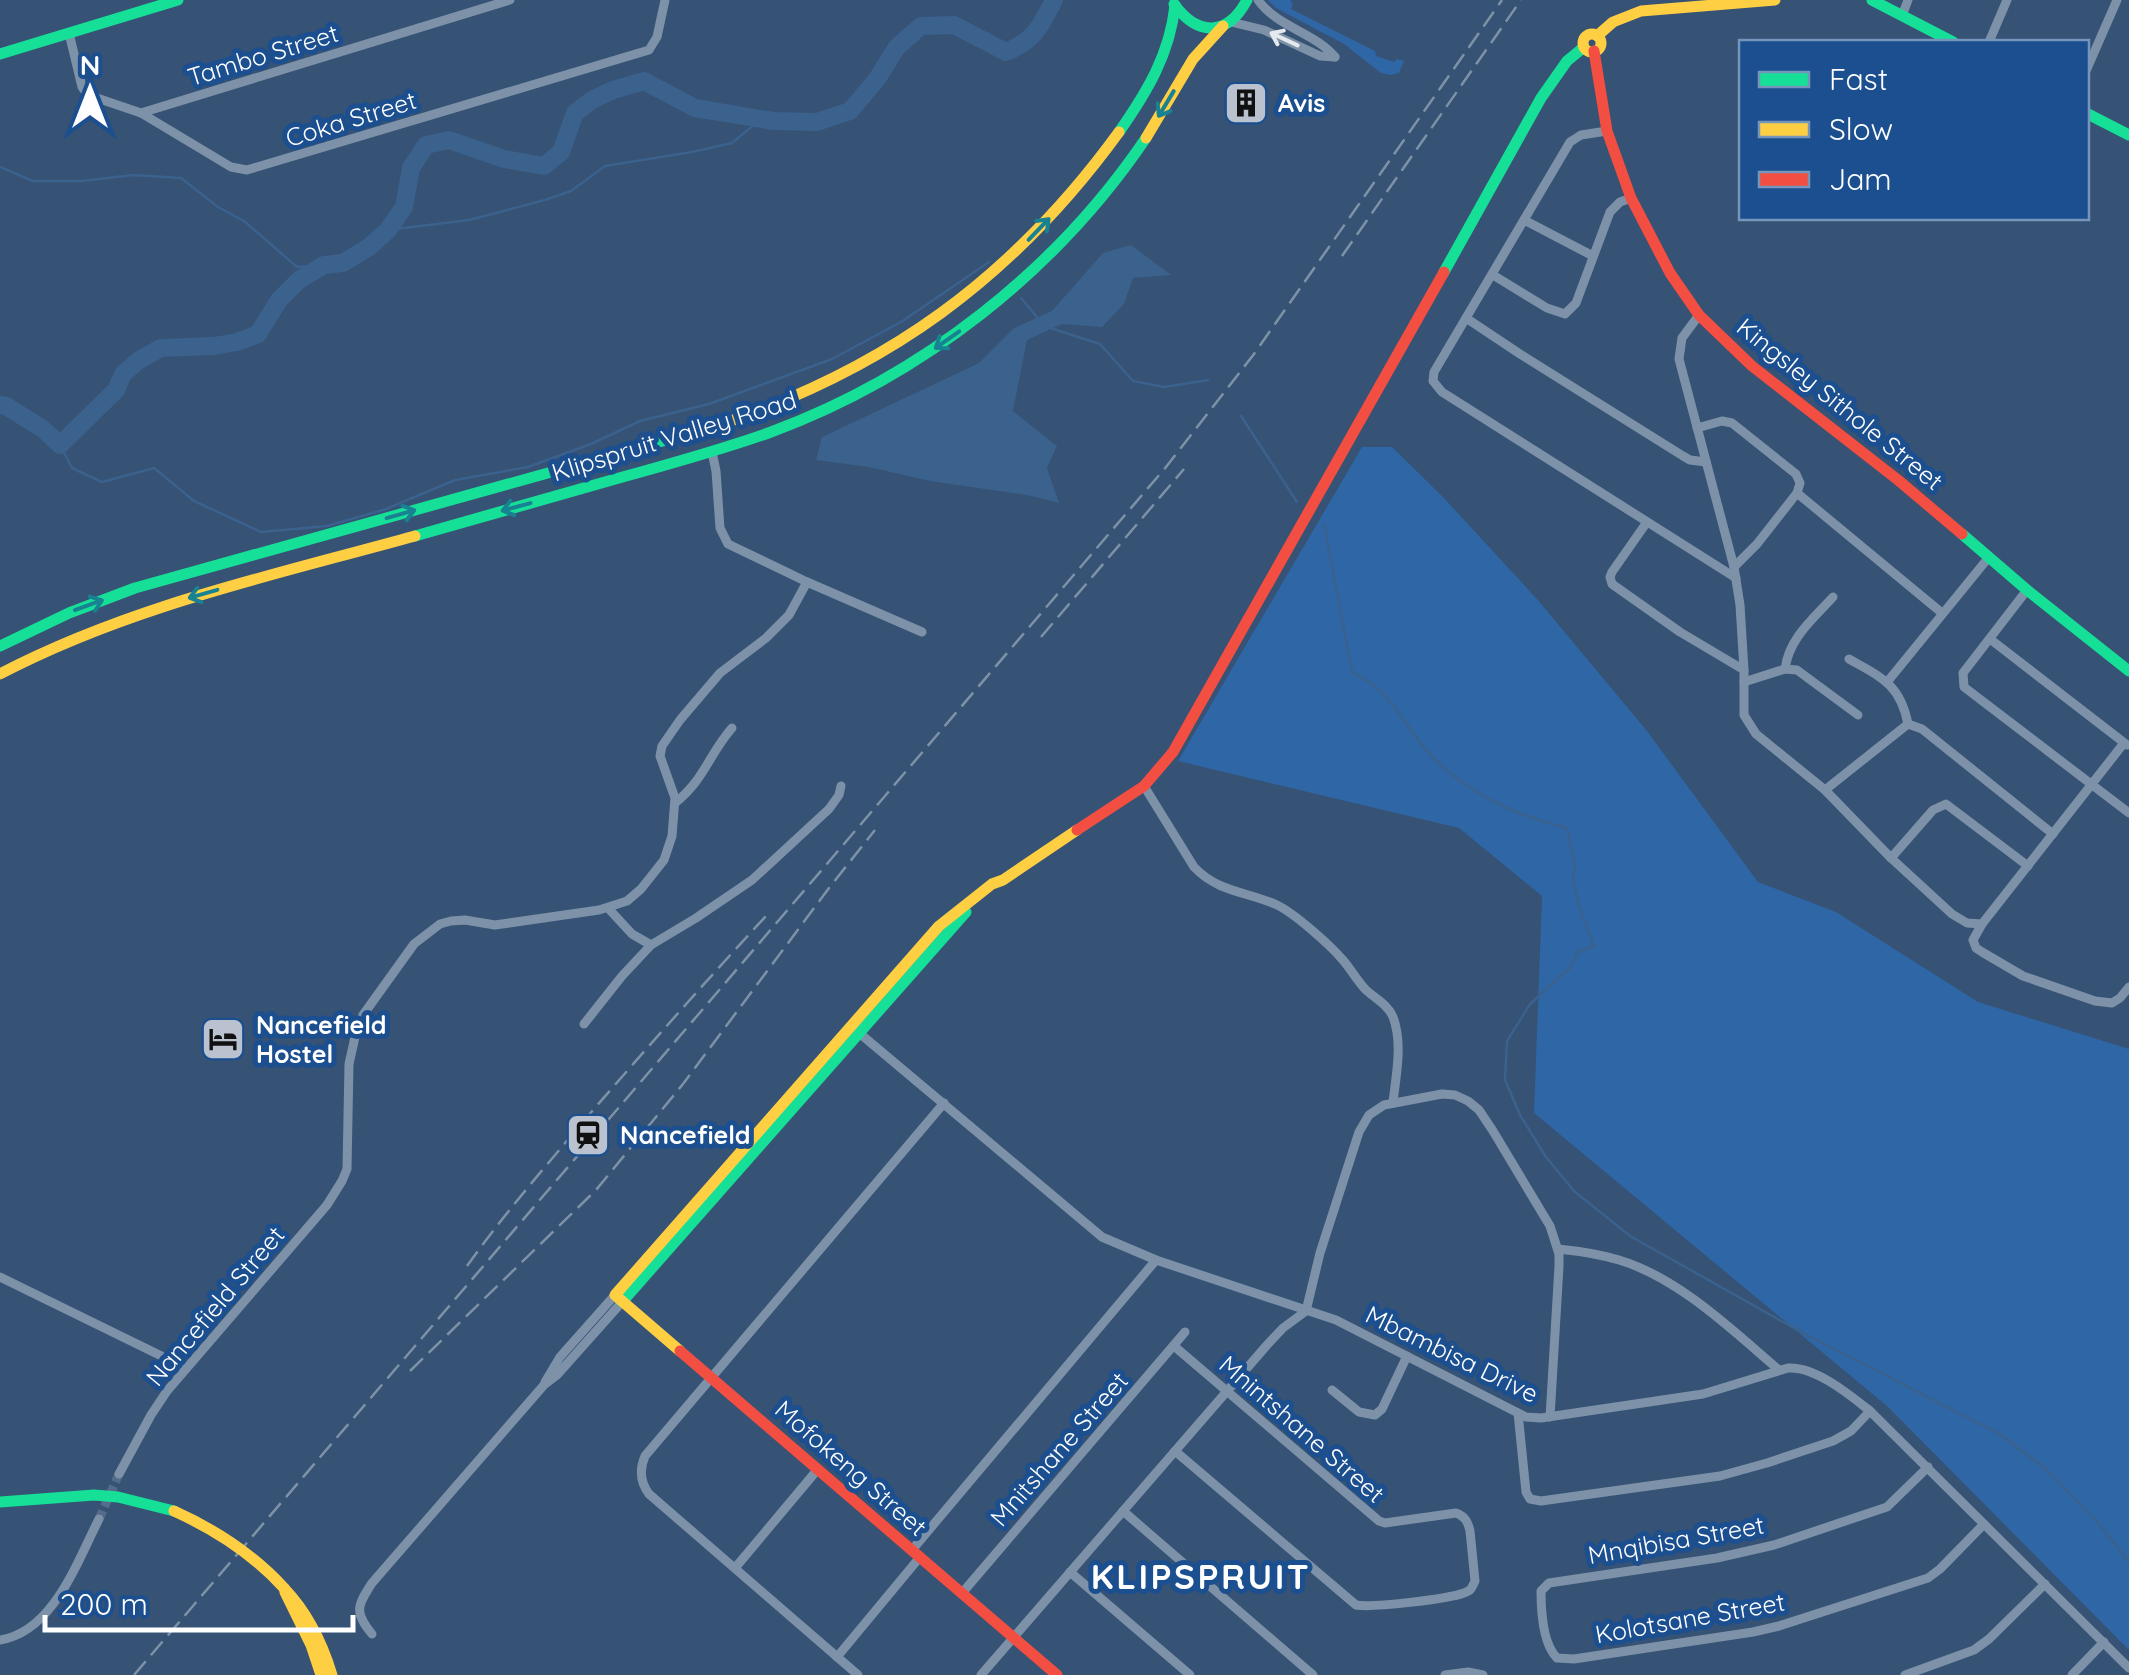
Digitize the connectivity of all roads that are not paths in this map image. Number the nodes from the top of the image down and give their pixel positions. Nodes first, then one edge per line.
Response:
1 (178, 0) edge
2 (510, 0) edge
3 (665, 0) edge
4 (1247, 0) edge
5 (1258, 0) edge
6 (1775, 0) edge
7 (1872, 0) edge
8 (1908, 0) edge
9 (2007, 0) edge
10 (2116, 0) edge
11 (1174, 2) edge
12 (1902, 16) junction
13 (1227, 24) junction
14 (69, 33) junction
15 (1949, 40) edge
16 (1989, 40) edge
17 (1589, 49) junction
18 (0, 54) edge
19 (2089, 64) edge
20 (142, 113) junction
21 (2089, 114) edge
22 (1606, 131) junction
23 (2129, 135) edge
24 (1631, 198) junction
25 (1524, 220) junction
26 (1593, 256) junction
27 (1493, 275) junction
28 (1699, 315) junction
29 (1466, 318) junction
30 (1697, 428) junction
31 (712, 452) junction
32 (1706, 462) junction
33 (1798, 493) junction
34 (1647, 522) junction
35 (1990, 557) junction
36 (1735, 572) junction
37 (807, 582) junction
38 (2028, 590) junction
39 (1833, 597) dead end
40 (1942, 613) junction
41 (922, 632) dead end
42 (1990, 638) junction
43 (0, 646) edge
44 (1849, 660) dead end
45 (1786, 669) junction
46 (1744, 670) junction
47 (2129, 671) edge
48 (0, 674) edge
49 (1888, 681) junction
50 (1744, 682) junction
51 (1858, 715) dead end
52 (1908, 724) junction
53 (732, 728) dead end
54 (2127, 745) edge
55 (2092, 785) junction
56 (840, 786) dead end
57 (1144, 786) junction
58 (1825, 790) junction
59 (675, 803) junction
60 (2129, 813) edge
61 (2053, 834) junction
62 (1891, 858) junction
63 (2028, 866) junction
64 (1003, 880) junction
65 (608, 908) junction
66 (1982, 924) junction
67 (650, 945) junction
68 (2129, 987) edge
69 (584, 1024) dead end
70 (858, 1032) junction
71 (1393, 1102) junction
72 (944, 1103) junction
73 (1558, 1249) junction
74 (1156, 1260) junction
75 (0, 1277) edge
76 (618, 1298) junction
77 (1306, 1311) junction
78 (1185, 1332) dead end
79 (1174, 1346) junction
80 (1406, 1356) junction
81 (186, 1368) junction
82 (1779, 1370) junction
83 (713, 1378) junction
84 (1332, 1390) dead end
85 (1227, 1391) junction
86 (1870, 1411) junction
87 (1518, 1414) junction
88 (1550, 1417) junction
89 (1175, 1450) junction
90 (1928, 1467) junction
91 (818, 1469) junction
92 (119, 1474) tunnel mouth
93 (0, 1502) edge
94 (1123, 1511) junction
95 (99, 1519) tunnel mouth
96 (1984, 1524) junction
97 (916, 1553) junction
98 (735, 1568) junction
99 (1070, 1572) junction
100 (2045, 1584) junction
101 (962, 1592) junction
102 (1541, 1600) joint
103 (296, 1606) junction
104 (372, 1634) dead end
105 (1014, 1637) junction
106 (0, 1640) edge
107 (2104, 1642) junction
108 (837, 1657) junction
109 (2129, 1668) edge
110 (321, 1675) edge
111 (332, 1675) edge
112 (858, 1675) edge
113 (981, 1675) edge
114 (1057, 1675) edge
115 (1190, 1675) edge
116 (1312, 1675) edge
117 (1446, 1675) edge
118 (1483, 1675) edge
119 (1905, 1675) edge
120 (2072, 1675) edge

1 - 14 street
2 - 20 street, Tambo Street
3 - 20 street, Coka Street
4 - 13 street, Klipspruit Valley Road
5 -> 13 street
6 - 17 street
7 - 12 street
8 - 12 street
9 - 16 street
10 - 19 street
11 - 13 street
43 -> 11 street, Klipspruit Valley Road
12 - 15 street
13 -> 31 street, Klipspruit Valley Road
14 - 18 street
14 - 20 street, Coka Street
17 - 22 street, Kingsley Sithole Street
17 - 57 street
21 - 23 street
22 - 24 street, Kingsley Sithole Street
22 - 25 street
24 - 26 street
24 - 28 street, Kingsley Sithole Street
25 - 26 street
25 - 27 street
26 - 27 street
27 - 29 street
28 - 30 street
28 - 35 street, Kingsley Sithole Street
29 - 32 street
29 - 34 street
30 - 32 street
30 - 33 street
31 - 37 street
31 -> 48 street, Klipspruit Valley Road
32 - 36 street
33 - 36 street
33 - 40 street
34 - 36 street
34 - 46 street
35 - 38 street, Kingsley Sithole Street
35 - 40 street
36 - 46 street
37 - 41 street
37 - 59 street
38 - 42 street
38 - 47 street, Kingsley Sithole Street
39 - 45 street
40 - 49 street
42 - 54 street
42 - 55 street
44 - 49 street
45 - 50 street
45 - 51 street
46 - 50 street
49 - 52 street
50 - 58 street
52 - 58 street
52 - 61 street
53 - 59 street
54 - 55 street
55 - 60 street
55 - 61 street
56 - 67 street
57 - 64 street
57 - 71 street
58 - 62 street
59 - 65 street
61 - 63 street
62 - 63 street
62 - 66 street
63 - 66 street
64 - 70 street
64 - 76 street
65 - 67 street
65 - 81 street, Nancefield Street
66 - 68 street
67 - 69 street
70 - 72 street, Mbambisa Drive
70 - 76 street
71 - 73 street
71 - 77 street
72 - 74 street, Mbambisa Drive
72 - 83 street
73 - 82 street
73 - 88 street
74 - 77 street, Mbambisa Drive
74 - 97 street
75 - 81 street
76 - 83 street, Mofokeng Street
76 - 104 street
77 - 80 street, Mbambisa Drive
77 - 85 street
78 - 79 street, Mnitshane Street
79 - 85 street, Mnintshane Street
79 - 101 street, Mnitshane Street
80 - 84 street
80 - 87 street, Mbambisa Drive
81 - 92 street, Nancefield Street
82 - 86 street
82 - 88 street, Mbambisa Drive
83 - 91 street, Mofokeng Street
83 - 98 street
85 - 89 street
85 - 89 street, Mnintshane Street
86 - 87 street
86 - 90 street
87 - 88 street, Mbambisa Drive
89 - 94 street
90 - 96 street
90 - 102 street, Mnqibisa Street
91 - 97 street, Mofokeng Street
91 - 98 street
93 - 103 street, bridge
94 - 99 street
94 - 116 street
95 - 106 street
96 - 100 street
96 - 102 street, Kolotsane Street
97 - 101 street, Mofokeng Street
97 - 108 street
98 - 108 street
99 - 105 street
99 - 115 street
100 - 107 street
100 - 119 street
101 - 105 street, Mofokeng Street
103 - 110 street
103 - 111 street
105 - 113 street
105 - 114 street, Mofokeng Street
107 - 109 street
107 - 120 street
108 - 112 street
117 - 118 street

